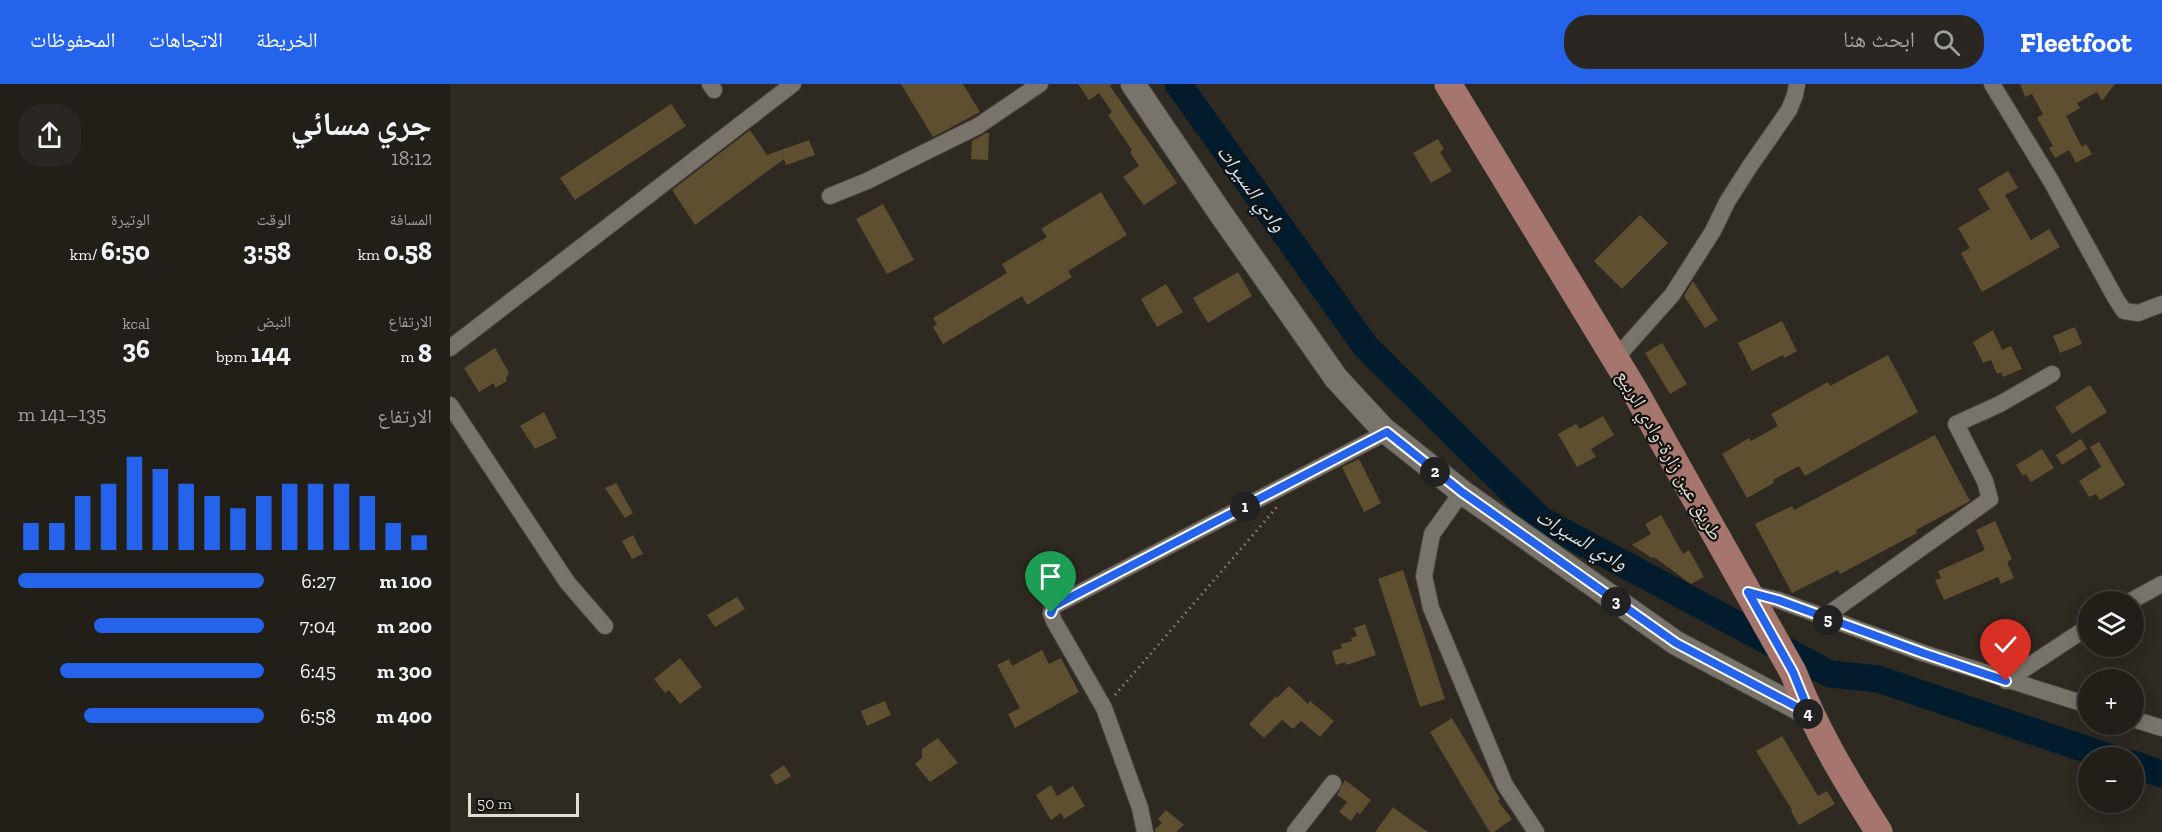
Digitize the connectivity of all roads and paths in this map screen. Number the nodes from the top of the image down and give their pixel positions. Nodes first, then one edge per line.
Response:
1 (793, 84) edge
2 (1040, 84) edge
3 (1133, 84) edge
4 (1448, 84) edge
5 (1797, 84) edge
6 (1992, 84) edge
7 (830, 196) dead end
8 (2162, 304) edge
9 (450, 348) edge
10 (1615, 359) junction
11 (2052, 374) dead end
12 (450, 405) edge
13 (1387, 432) junction
14 (1462, 492) junction
15 (1280, 503) dead end
16 (2162, 584) edge
17 (1748, 592) junction
18 (2144, 594) edge
19 (1823, 618) junction
20 (605, 626) dead end
21 (2078, 634) edge
22 (2006, 681) junction
23 (2078, 702) edge
24 (1104, 708) junction
25 (1810, 714) junction
26 (2144, 722) edge
27 (2162, 728) edge
28 (1333, 783) dead end
29 (1145, 832) edge
30 (1295, 832) edge
31 (1536, 832) edge
32 (1879, 832) edge

1 - 9 street
2 - 7 street
3 - 13 main road
4 - 10 main road, طريق عين زارة-وادي الربيع
5 - 10 street
6 - 8 street
10 - 17 main road, طريق عين زارة-وادي الربيع
11 - 19 street
12 - 20 street
13 - 14 main road
13 - 24 street
14 - 25 main road
14 - 31 street
15 - 24 path
16 - 18 street
17 - 19 street
17 - 25 main road, طريق عين زارة-وادي الربيع
19 - 22 street
21 - 22 street
22 - 23 street
24 - 29 street
25 - 32 main road, طريق عين زارة-وادي الربيع
26 - 27 street
28 - 30 street

